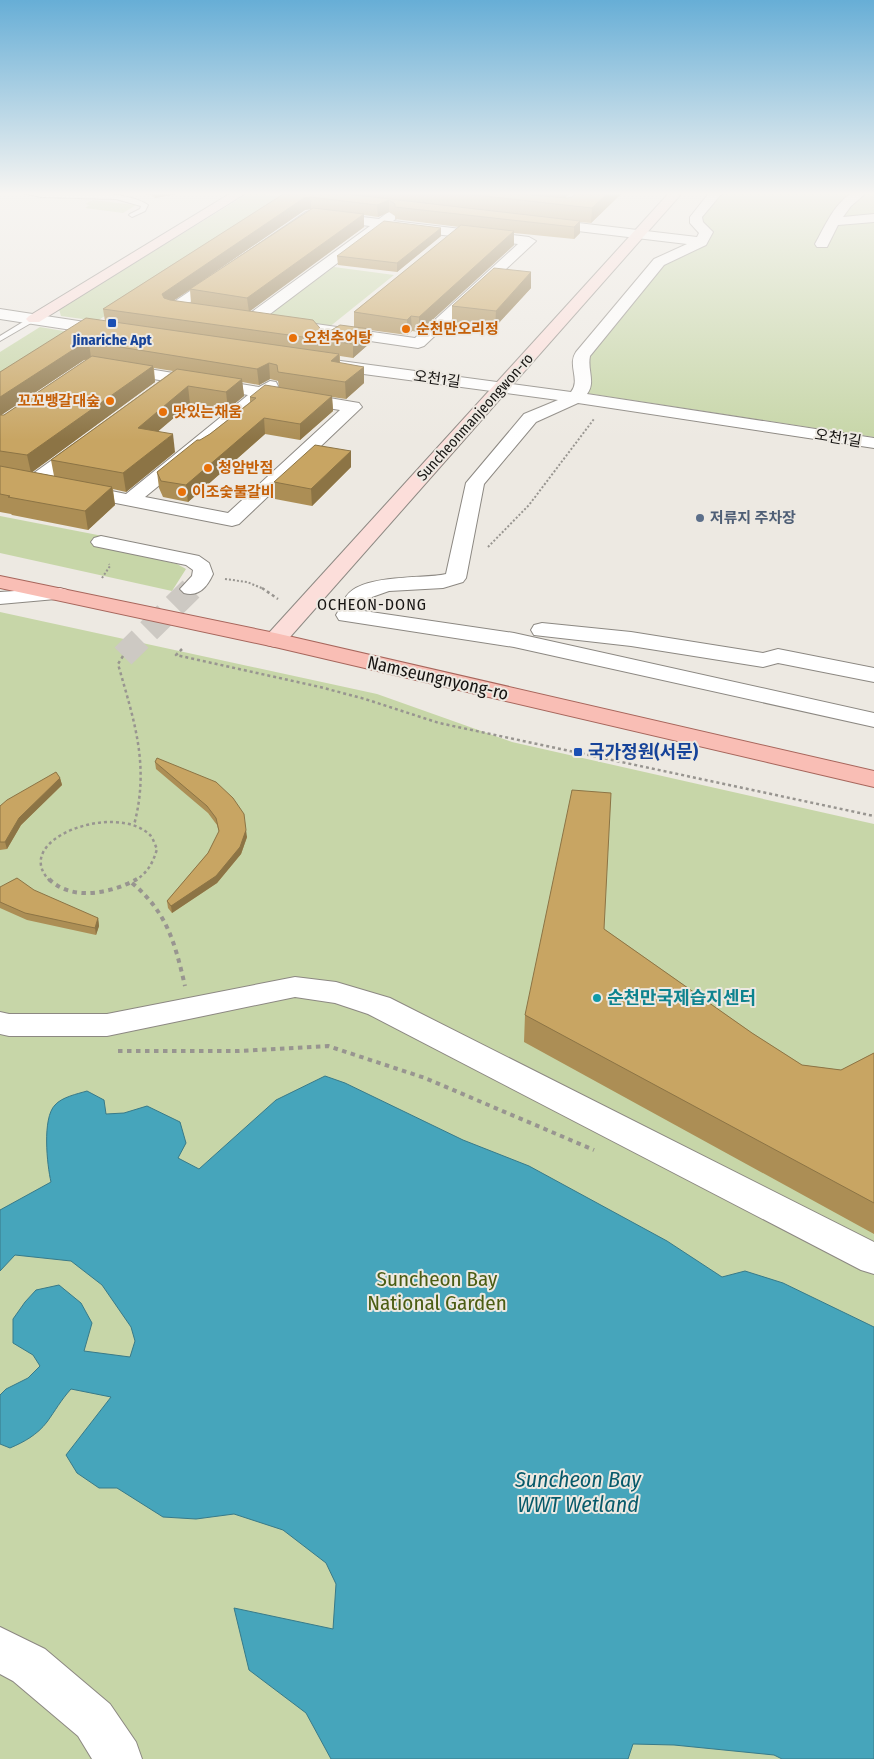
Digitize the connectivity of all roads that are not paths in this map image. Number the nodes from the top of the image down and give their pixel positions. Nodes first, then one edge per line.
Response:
1 (106, 275) edge
2 (222, 275) edge
3 (312, 275) edge
4 (491, 275) edge
5 (603, 275) edge
6 (648, 275) edge
7 (0, 314) edge
8 (34, 319) junction
9 (253, 319) junction
10 (351, 319) dead end
11 (336, 331) junction
12 (125, 333) edge
13 (0, 339) edge
14 (101, 366) edge
15 (284, 374) edge
16 (175, 378) junction
17 (500, 388) junction
18 (159, 390) edge
19 (262, 392) junction
20 (575, 398) junction
21 (96, 436) edge
22 (874, 443) edge
23 (130, 500) junction
24 (101, 542) dead end
25 (0, 582) edge
26 (191, 589) tunnel mouth
27 (60, 594) junction
28 (0, 598) edge
29 (383, 620) junction
30 (275, 640) junction
31 (874, 675) edge
32 (874, 720) edge
33 (874, 779) edge
34 (0, 1023) edge
35 (874, 1260) edge
36 (0, 1650) edge
37 (119, 1759) edge

1 - 8 main road
2 - 9 street
3 - 9 street
4 - 11 street
5 - 17 main road, Suncheonmanjeongwon-ro
6 - 20 street
7 - 8 street
8 - 12 street
8 - 13 lane
9 - 11 street
10 - 11 street
11 - 17 street, 오천1길
14 - 16 street
15 - 19 street
16 - 18 street
16 - 19 street
17 - 20 street, 오천1길
17 - 30 main road, Suncheonmanjeongwon-ro
19 - 23 street
19 - 23 street
20 - 22 street, 오천1길
20 - 29 street
21 - 23 street
24 - 26 street
25 - 27 main road, Namseungnyong-ro
27 - 28 street
27 - 30 main road, Namseungnyong-ro
29 - 31 street
29 - 32 street
30 - 33 main road, Namseungnyong-ro
34 - 35 street
36 - 37 street

